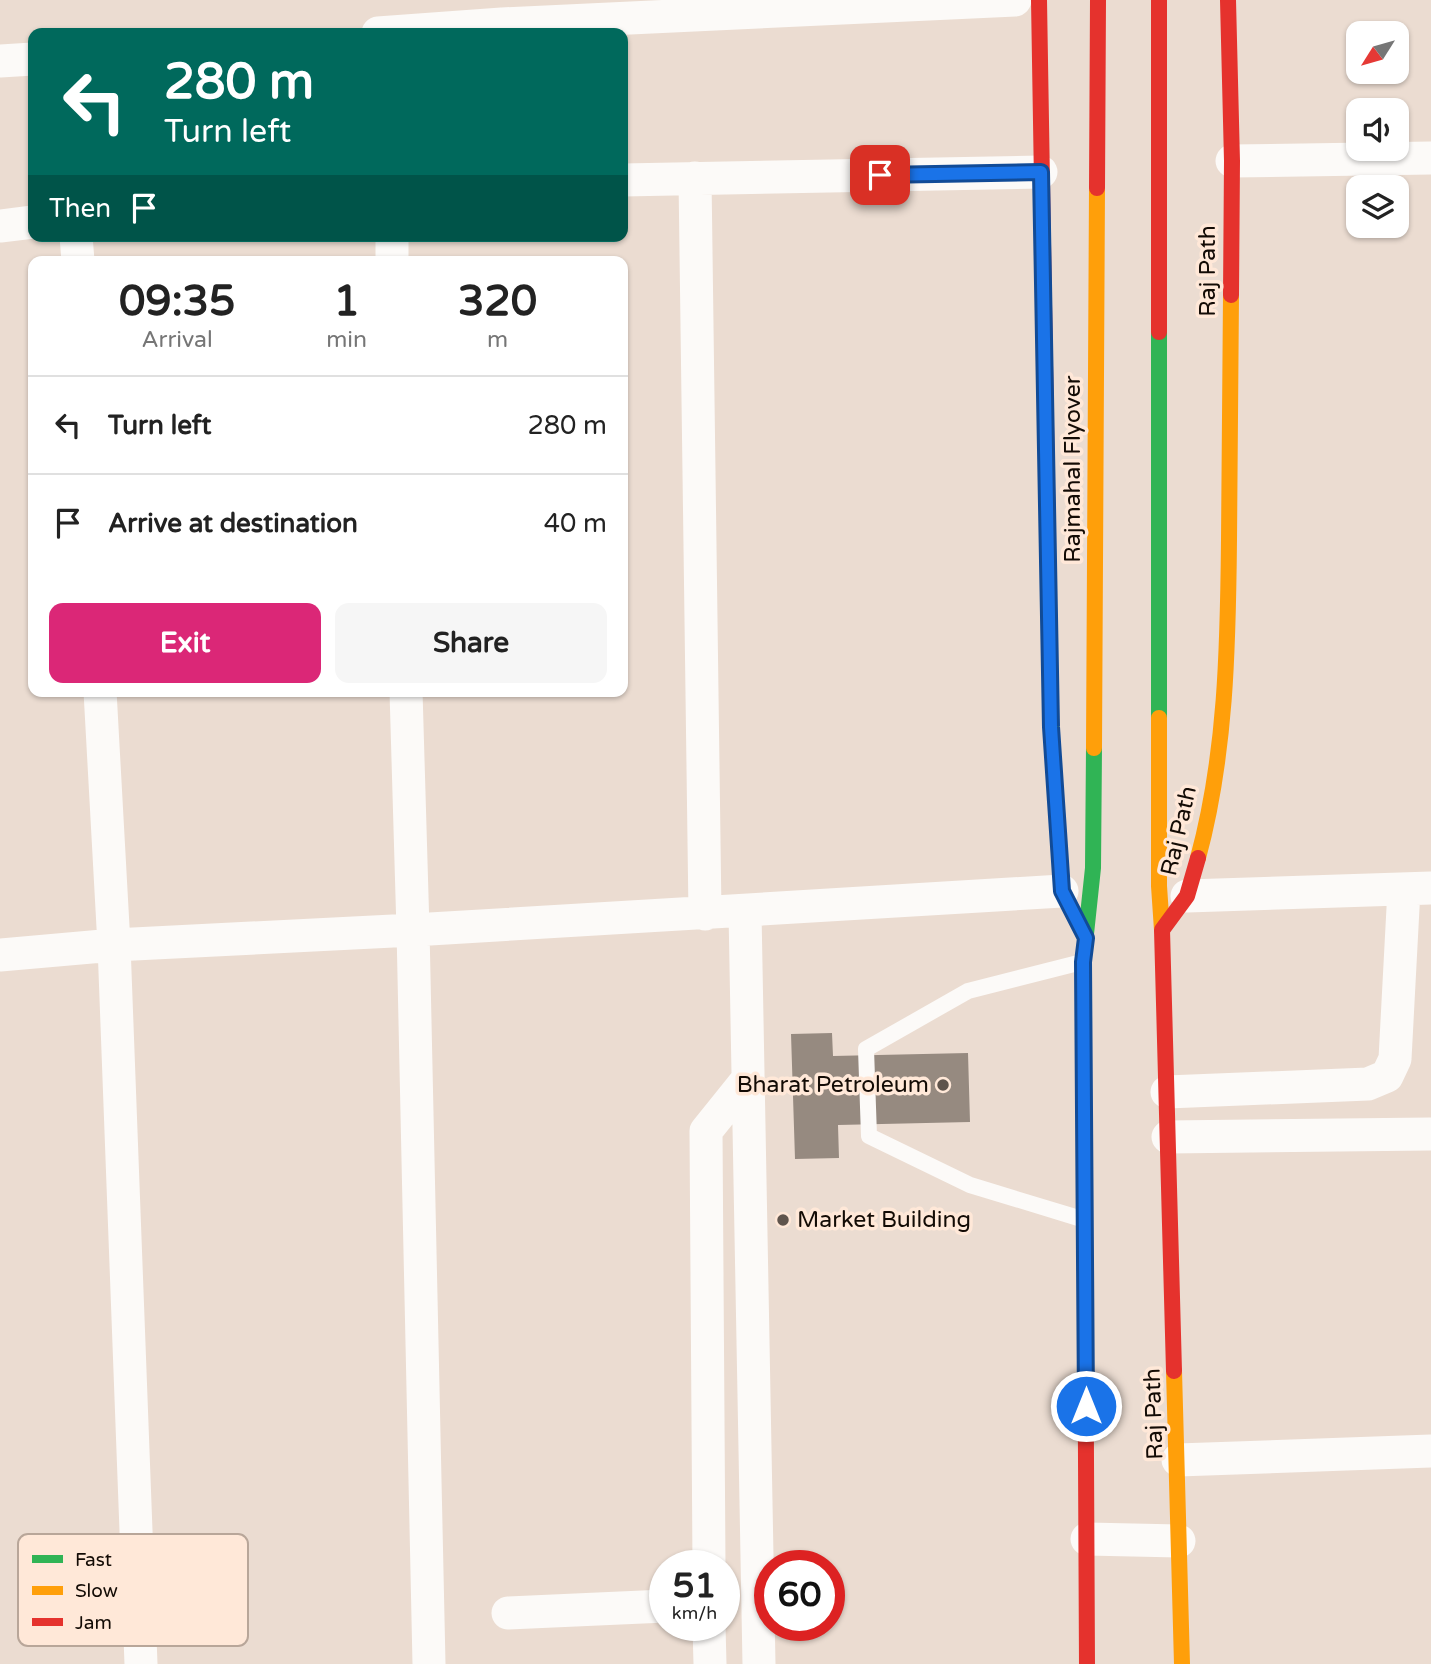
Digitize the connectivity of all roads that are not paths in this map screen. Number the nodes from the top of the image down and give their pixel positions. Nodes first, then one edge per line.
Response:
1 (1016, 0) edge
2 (1039, 0) edge
3 (1098, 0) edge
4 (1159, 0) edge
5 (1228, 0) edge
6 (502, 19) edge
7 (422, 28) edge
8 (28, 59) edge
9 (0, 61) edge
10 (1431, 158) edge
11 (1232, 161) junction
12 (1041, 172) junction
13 (695, 178) junction
14 (628, 180) edge
15 (28, 223) edge
16 (0, 228) edge
17 (28, 228) edge
18 (100, 697) edge
19 (406, 697) edge
20 (1418, 889) edge
21 (1062, 891) junction
22 (1187, 896) junction
23 (745, 912) junction
24 (705, 914) junction
25 (413, 930) junction
26 (1162, 930) junction
27 (1086, 938) junction
28 (114, 944) junction
29 (0, 955) edge
30 (1083, 962) junction
31 (747, 1080) junction
32 (1167, 1092) junction
33 (1431, 1134) edge
34 (1168, 1137) junction
35 (1085, 1220) junction
36 (1431, 1451) edge
37 (1178, 1460) junction
38 (136, 1534) edge
39 (1087, 1539) junction
40 (1180, 1541) junction
41 (709, 1550) edge
42 (649, 1607) edge
43 (508, 1613) dead end
44 (709, 1641) edge
45 (140, 1646) edge
46 (141, 1664) edge
47 (429, 1664) edge
48 (710, 1664) edge
49 (759, 1664) edge
50 (1087, 1664) edge
51 (1182, 1664) edge

1 - 6 street
2 - 12 main road
3 - 27 main road, Rajmahal Flyover
4 - 26 main road
5 - 11 main road, Raj Path
6 - 7 street
8 - 9 street
10 - 11 street
11 - 22 main road, Raj Path
12 - 13 street
12 - 21 main road
13 - 14 street
13 - 24 street
15 - 16 street
16 - 17 street
18 - 28 street
19 - 25 street
20 - 22 street
20 - 32 street
21 - 23 street
21 - 27 main road
22 - 26 main road, Raj Path
23 - 24 street
23 - 31 street
24 - 25 street
25 - 28 street
25 - 47 street
26 - 32 main road, Raj Path
27 - 30 main road
28 - 29 street
28 - 38 street
30 - 35 main road
30 - 35 lane
31 - 41 street
31 - 49 street
32 - 34 main road, Raj Path
33 - 34 street
34 - 37 main road, Raj Path
35 - 39 main road
36 - 37 street
37 - 40 main road, Raj Path
39 - 40 street
39 - 50 main road
40 - 51 main road, Raj Path
42 - 43 street
44 - 48 street
45 - 46 street

